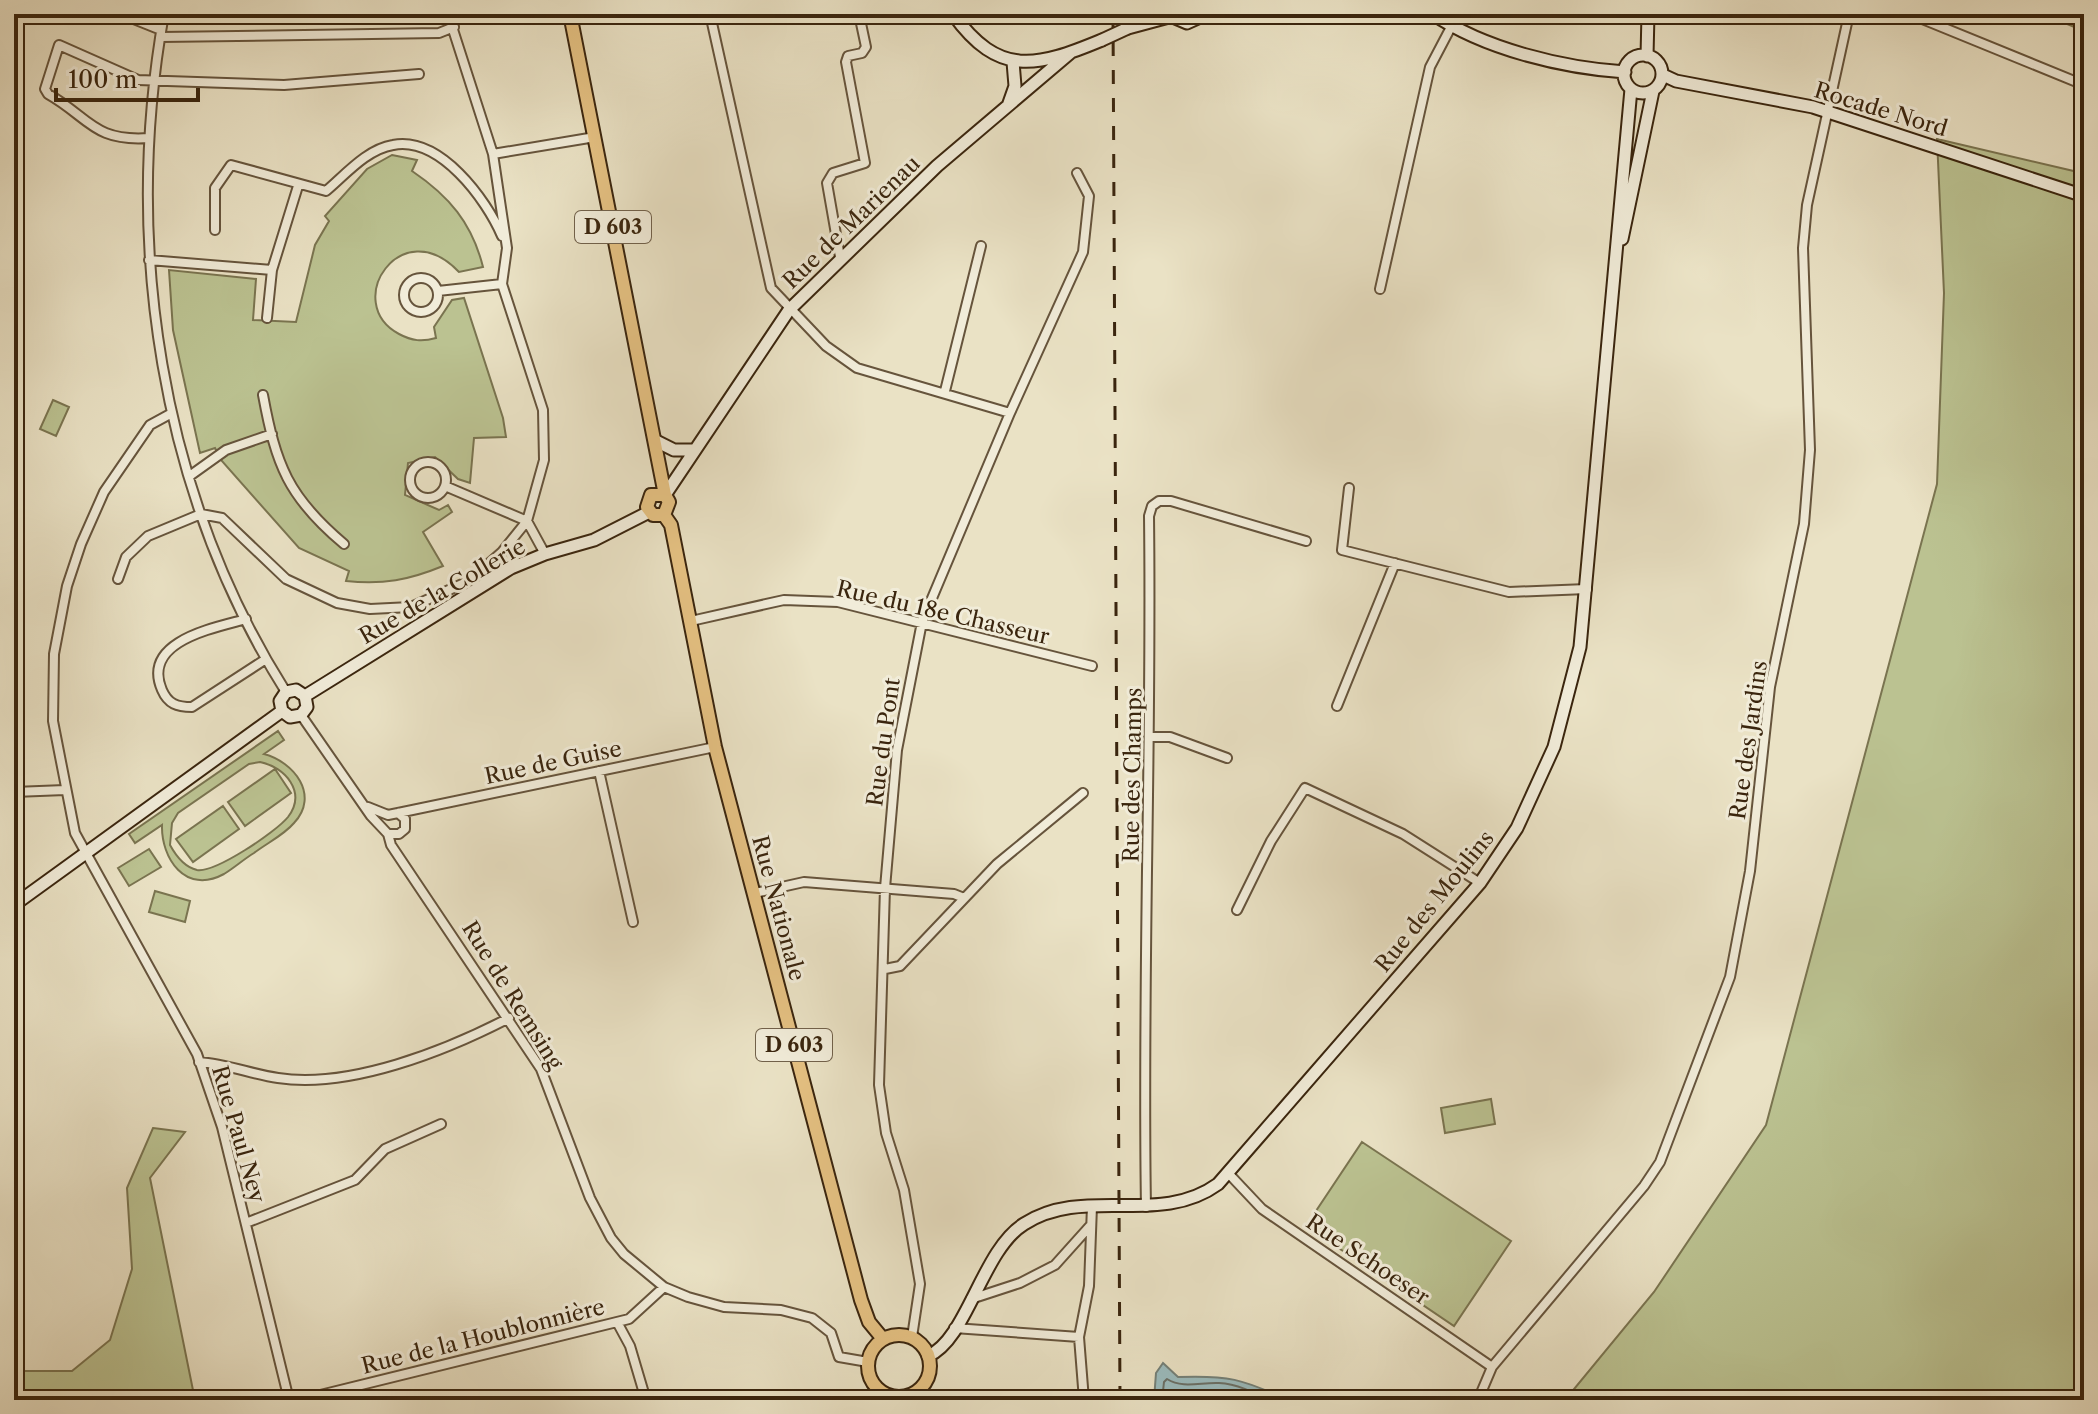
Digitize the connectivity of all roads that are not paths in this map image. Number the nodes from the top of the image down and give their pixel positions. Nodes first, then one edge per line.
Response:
1 (121, 14) edge
2 (164, 14) edge
3 (448, 14) edge
4 (570, 14) edge
5 (710, 14) edge
6 (859, 14) edge
7 (953, 14) edge
8 (1143, 14) edge
9 (1207, 14) edge
10 (1433, 14) edge
11 (1648, 14) edge
12 (1849, 14) edge
13 (1910, 14) edge
14 (1167, 16) edge
15 (454, 27) junction
16 (1451, 27) junction
17 (1128, 28) junction
18 (161, 34) junction
19 (1070, 53) junction
20 (1647, 56) junction
21 (1013, 62) junction
22 (1625, 72) junction
23 (419, 74) dead end
24 (1663, 75) junction
25 (155, 78) junction
26 (2084, 85) edge
27 (1631, 89) junction
28 (1653, 91) junction
29 (1008, 104) junction
30 (1828, 111) junction
31 (595, 137) junction
32 (149, 138) junction
33 (493, 154) junction
34 (1077, 173) dead end
35 (298, 186) junction
36 (2084, 196) edge
37 (215, 230) dead end
38 (981, 246) dead end
39 (507, 248) junction
40 (1618, 251) junction
41 (840, 257) junction
42 (149, 260) junction
43 (272, 270) junction
44 (502, 284) junction
45 (1380, 289) dead end
46 (438, 291) junction
47 (789, 310) junction
48 (267, 318) dead end
49 (945, 391) junction
50 (263, 395) dead end
51 (172, 413) junction
52 (1010, 413) junction
53 (272, 434) junction
54 (656, 441) junction
55 (694, 450) junction
56 (191, 475) junction
57 (445, 486) junction
58 (1349, 488) dead end
59 (658, 495) junction
60 (649, 512) junction
61 (201, 514) junction
62 (664, 515) junction
63 (527, 521) junction
64 (1306, 541) dead end
65 (344, 544) dead end
66 (545, 554) junction
67 (1395, 563) junction
68 (118, 579) dead end
69 (1587, 589) junction
70 (246, 619) junction
71 (691, 621) junction
72 (922, 622) junction
73 (266, 659) junction
74 (1092, 666) dead end
75 (286, 692) junction
76 (305, 696) junction
77 (1337, 706) dead end
78 (282, 711) junction
79 (301, 715) junction
80 (1151, 737) junction
81 (715, 747) junction
82 (1227, 758) dead end
83 (599, 771) junction
84 (65, 790) junction
85 (14, 792) edge
86 (1083, 793) dead end
87 (368, 807) junction
88 (393, 814) junction
89 (386, 830) junction
90 (399, 834) junction
91 (398, 852) junction
92 (84, 854) junction
93 (1480, 883) junction
94 (885, 888) junction
95 (755, 893) junction
96 (964, 898) junction
97 (14, 905) edge
98 (1237, 910) dead end
99 (633, 922) dead end
100 (885, 969) junction
101 (509, 1018) junction
102 (199, 1062) junction
103 (441, 1124) dead end
104 (1229, 1174) junction
105 (1092, 1206) junction
106 (1146, 1207) junction
107 (246, 1223) junction
108 (1091, 1226) junction
109 (664, 1287) junction
110 (971, 1299) junction
111 (617, 1322) junction
112 (954, 1328) junction
113 (912, 1337) junction
114 (1079, 1337) junction
115 (883, 1339) junction
116 (928, 1356) junction
117 (868, 1362) junction
118 (1492, 1367) junction
119 (887, 1395) edge
120 (915, 1396) edge
121 (289, 1400) edge
122 (300, 1400) edge
123 (646, 1400) edge
124 (864, 1400) edge
125 (1084, 1400) edge
126 (1478, 1400) edge

1 - 18 street
2 - 18 street
3 - 15 street
4 - 31 main road, D 603
5 - 47 street
6 - 41 street
7 - 21 main road
8 - 17 main road
9 - 14 main road
10 - 16 main road
11 - 20 main road
12 - 30 street, Rue des Jardins
13 - 26 street
14 - 17 main road
15 - 18 street
15 - 33 street
16 - 22 main road
16 - 45 street
17 - 19 main road, bridge
18 - 25 street
19 - 21 main road
19 - 29 main road, Rue de Marienau
20 - 22 main road
20 - 24 main road
21 - 29 main road
22 - 27 main road
23 - 25 street
24 - 28 main road
24 - 30 main road, Rocade Nord
25 - 32 street
25 - 32 street
27 - 28 main road
27 - 40 main road, Rue des Moulins
28 - 40 main road, Rue des Moulins
29 - 41 main road, Rue de Marienau
30 - 36 main road, Rocade Nord
30 - 118 street, Rue des Jardins
31 - 33 street
31 - 54 main road, D 603
32 - 42 street
33 - 39 street
34 - 52 street, Rue du Pont
35 - 37 street
35 - 39 street
35 - 43 street
38 - 49 street
39 - 44 street
40 - 69 main road, Rue des Moulins
41 - 47 main road, Rue de Marienau
42 - 43 street
42 - 51 street
43 - 48 street
44 - 46 street
44 - 63 street
46 - 46 street
47 - 49 street
47 - 55 main road, Rue de Marienau
49 - 52 street
50 - 53 street
51 - 56 street
51 - 84 street, Rue Paul Ney
52 - 72 street, Rue du Pont
53 - 56 street
53 - 65 street
54 - 55 main road
54 - 59 main road, D 603
55 - 59 main road, Rue de Marienau
56 - 61 street
57 - 57 street
57 - 63 street
58 - 67 street
59 - 60 main road, D 603
59 - 62 main road
60 - 62 main road
60 - 66 main road, Rue de la Collerie
61 - 63 street
61 - 68 street
61 - 70 street
62 - 71 main road, Rue Nationale / D 603
63 - 66 street
64 - 80 street, Rue des Champs
66 - 76 main road, Rue de la Collerie
67 - 69 street
67 - 77 street
69 - 93 main road, Rue des Moulins
70 - 73 street
70 - 73 street
71 - 72 street, Rue du 18e Chasseur
71 - 81 main road, Rue Nationale / D 603
72 - 74 street, Rue du 18e Chasseur
72 - 94 street, Rue du Pont
73 - 75 street
75 - 76 main road
75 - 78 main road
76 - 79 main road
78 - 79 main road
78 - 92 main road
79 - 87 street, Rue de Remsing
80 - 82 street, Rue des Champs
80 - 106 street, Rue des Champs
81 - 83 street, Rue de Guise
81 - 95 main road, Rue Nationale / D 603
83 - 88 street, Rue de Guise
83 - 99 street
84 - 85 street
84 - 92 street, Rue Paul Ney
86 - 96 street
87 - 88 street
87 - 89 street, Rue de Remsing
88 - 89 street
88 - 90 street
89 - 90 street
89 - 91 street, Rue de Remsing
90 - 91 street
91 - 101 street, Rue de Remsing
92 - 97 main road
92 - 102 street, Rue Paul Ney
93 - 98 street
93 - 104 main road, Rue des Moulins
94 - 95 street
94 - 96 street
94 - 100 street, Rue du Pont
95 - 115 main road, Rue Nationale / D 603
96 - 100 street
100 - 113 street, Rue du Pont
101 - 102 street
101 - 109 street, Rue de Remsing
102 - 107 street, Rue Paul Ney
103 - 107 street
104 - 106 main road, Rue des Moulins
104 - 118 street, Rue Schoeser
105 - 106 main road, Rue des Moulins
105 - 108 street
105 - 110 main road, Rue des Moulins
107 - 121 street, Rue Paul Ney
108 - 110 street
108 - 114 street
109 - 111 street, Rue de la Houblonnière
109 - 117 street, Rue de Remsing
110 - 112 main road, Rue des Moulins
111 - 122 street, Rue de la Houblonnière
111 - 123 street
112 - 114 street
112 - 116 main road, Rue des Moulins
113 - 115 main road
113 - 116 main road
114 - 125 street
115 - 117 main road
116 - 120 main road
117 - 119 main road
118 - 126 street, Rue des Jardins
119 - 120 main road
119 - 124 main road

